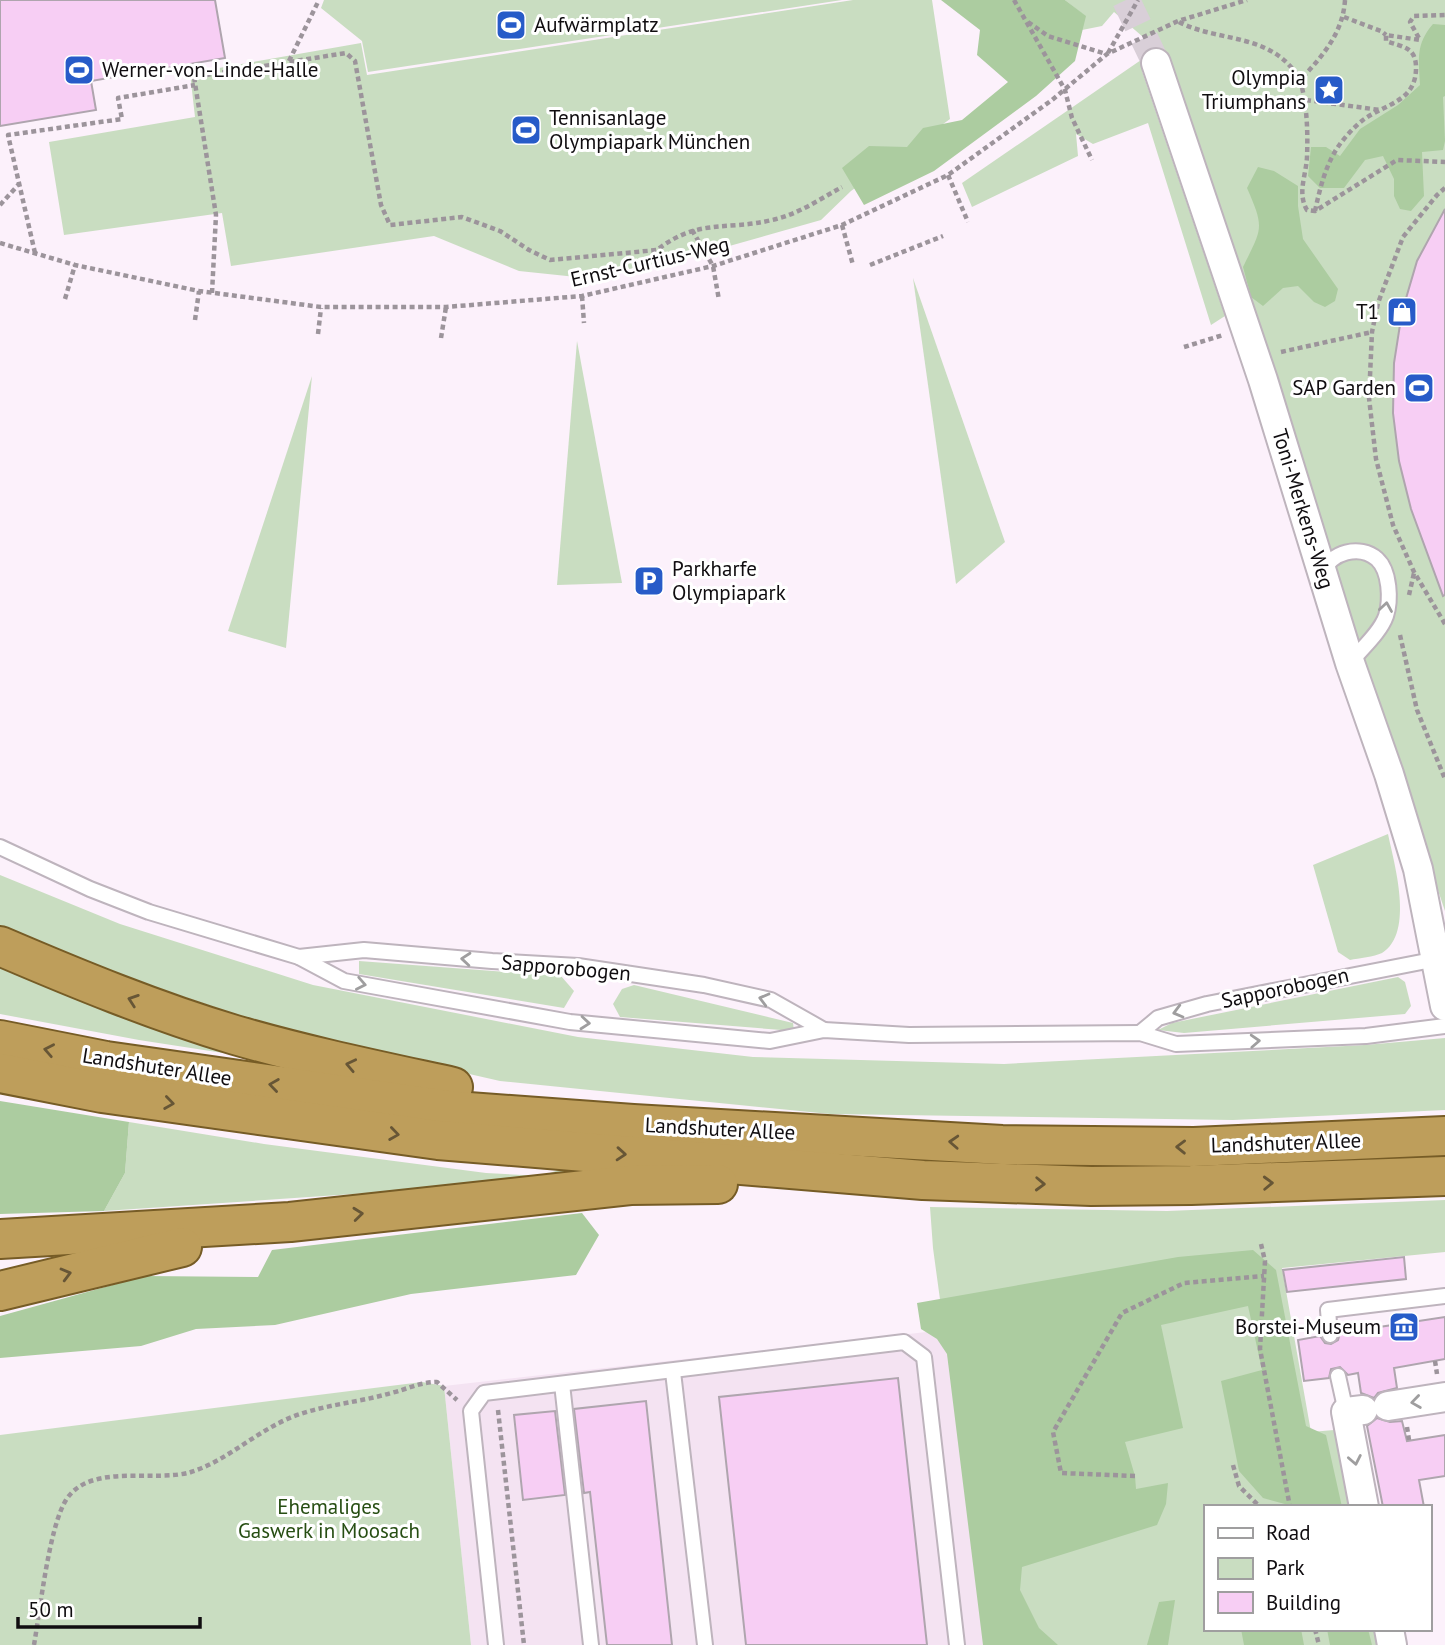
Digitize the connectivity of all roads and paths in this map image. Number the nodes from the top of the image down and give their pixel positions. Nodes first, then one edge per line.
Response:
1 (319, 0) edge
2 (1014, 0) edge
3 (1138, 0) edge
4 (1247, 0) edge
5 (1345, 0) edge
6 (1445, 15) edge
7 (1344, 18) junction
8 (1026, 21) junction
9 (1178, 22) junction
10 (1386, 35) junction
11 (1107, 54) junction
12 (288, 62) junction
13 (1156, 64) tunnel mouth
14 (1300, 80) junction
15 (195, 85) junction
16 (1065, 90) junction
17 (1306, 100) junction
18 (1380, 110) junction
19 (1092, 160) dead end
20 (1445, 162) edge
21 (948, 174) junction
22 (19, 184) junction
23 (842, 187) dead end
24 (1445, 188) edge
25 (0, 205) edge
26 (1315, 211) junction
27 (968, 222) dead end
28 (842, 225) junction
29 (692, 230) junction
30 (943, 236) dead end
31 (0, 243) edge
32 (35, 253) junction
33 (75, 265) junction
34 (853, 265) dead end
35 (870, 265) dead end
36 (713, 266) junction
37 (199, 291) junction
38 (212, 293) junction
39 (582, 296) junction
40 (65, 299) dead end
41 (719, 300) dead end
42 (321, 307) junction
43 (446, 307) junction
44 (195, 317) dead end
45 (584, 323) dead end
46 (1245, 328) junction
47 (1372, 332) junction
48 (318, 334) dead end
49 (441, 338) dead end
50 (1184, 347) dead end
51 (1256, 357) junction
52 (1415, 572) junction
53 (1323, 575) junction
54 (1409, 599) dead end
55 (1445, 624) edge
56 (1403, 626) dead end
57 (1400, 635) junction
58 (1393, 645) dead end
59 (1350, 663) junction
60 (1445, 779) edge
61 (0, 846) edge
62 (0, 946) edge
63 (299, 957) junction
64 (1441, 958) edge
65 (1445, 1006) edge
66 (1445, 1026) edge
67 (824, 1030) junction
68 (1140, 1033) junction
69 (0, 1040) edge
70 (0, 1073) edge
71 (634, 1124) junction
72 (1445, 1136) edge
73 (1445, 1176) edge
74 (923, 1180) junction
75 (290, 1222) junction
76 (0, 1239) edge
77 (1261, 1244) dead end
78 (1264, 1276) junction
79 (0, 1291) edge
80 (1445, 1296) edge
81 (1330, 1335) dead end
82 (673, 1371) junction
83 (1338, 1376) dead end
84 (562, 1384) junction
85 (496, 1392) junction
86 (1445, 1398) edge
87 (1365, 1409) junction
88 (471, 1411) junction
89 (1233, 1465) dead end
90 (1135, 1476) dead end
91 (1259, 1505) edge
92 (1290, 1505) edge
93 (1364, 1505) edge
94 (34, 1645) edge
95 (496, 1645) edge
96 (524, 1645) edge
97 (591, 1645) edge
98 (705, 1645) edge
99 (957, 1645) edge

1 - 12 path
2 - 8 path
3 - 11 path
4 - 9 path, Ernst-Curtius-Weg
5 - 7 path
6 - 10 path
7 - 10 path
7 - 14 path
8 - 11 path
8 - 16 path
9 - 11 path, Ernst-Curtius-Weg
9 - 14 path
10 - 18 path
11 - 16 path, Ernst-Curtius-Weg
12 - 15 path
12 - 29 path
13 - 46 street, Toni-Merkens-Weg
14 - 17 path
15 - 22 path
15 - 38 path
16 - 19 path
16 - 21 path, Ernst-Curtius-Weg
17 - 18 path
17 - 26 path
18 - 26 path
20 - 26 path
21 - 27 path
21 - 28 path, Ernst-Curtius-Weg
22 - 25 path
22 - 32 path
23 - 29 path
24 - 47 path
28 - 34 path
28 - 36 path, Ernst-Curtius-Weg
29 - 36 path
30 - 35 path
31 - 32 path, Ernst-Curtius-Weg
32 - 33 path, Ernst-Curtius-Weg
33 - 37 path, Ernst-Curtius-Weg
33 - 40 path
36 - 39 path, Ernst-Curtius-Weg
36 - 41 path
37 - 38 path, Ernst-Curtius-Weg
37 - 44 path
38 - 42 path, Ernst-Curtius-Weg
39 - 43 path, Ernst-Curtius-Weg
39 - 45 path
42 - 43 path, Ernst-Curtius-Weg
42 - 48 path
43 - 49 path
46 - 50 path
46 - 51 street, Toni-Merkens-Weg
47 - 51 path
47 - 52 path
51 - 53 street, Toni-Merkens-Weg
52 - 54 path
52 - 55 path
53 - 59 street, Toni-Merkens-Weg
59 -> 53 lane
56 - 57 path
57 - 58 path
57 - 60 path
59 - 64 street, Toni-Merkens-Weg
61 - 63 lane, Sapporobogen
71 -> 62 highway
63 -> 67 lane, Sapporobogen
67 -> 63 lane, Sapporobogen
64 - 65 street, Toni-Merkens-Weg
64 -> 68 lane, Sapporobogen
68 -> 66 lane, Sapporobogen
67 - 68 lane, Sapporobogen
71 -> 69 highway, Landshuter Allee
70 -> 74 highway, Landshuter Allee
72 -> 71 highway, Landshuter Allee
74 -> 73 highway, Landshuter Allee
75 -> 74 highway, Landshuter Allee
75 - 76 highway, Landshuter Allee
79 -> 75 highway
77 - 78 path
78 - 90 path
78 - 92 path
80 - 81 lane
82 - 84 lane
82 - 98 lane
82 - 99 lane
83 - 87 lane
84 - 85 lane
84 - 97 lane
85 - 88 lane
85 - 96 path
86 -> 87 street
87 -> 93 street
88 - 94 path
88 - 95 lane
89 - 91 path

